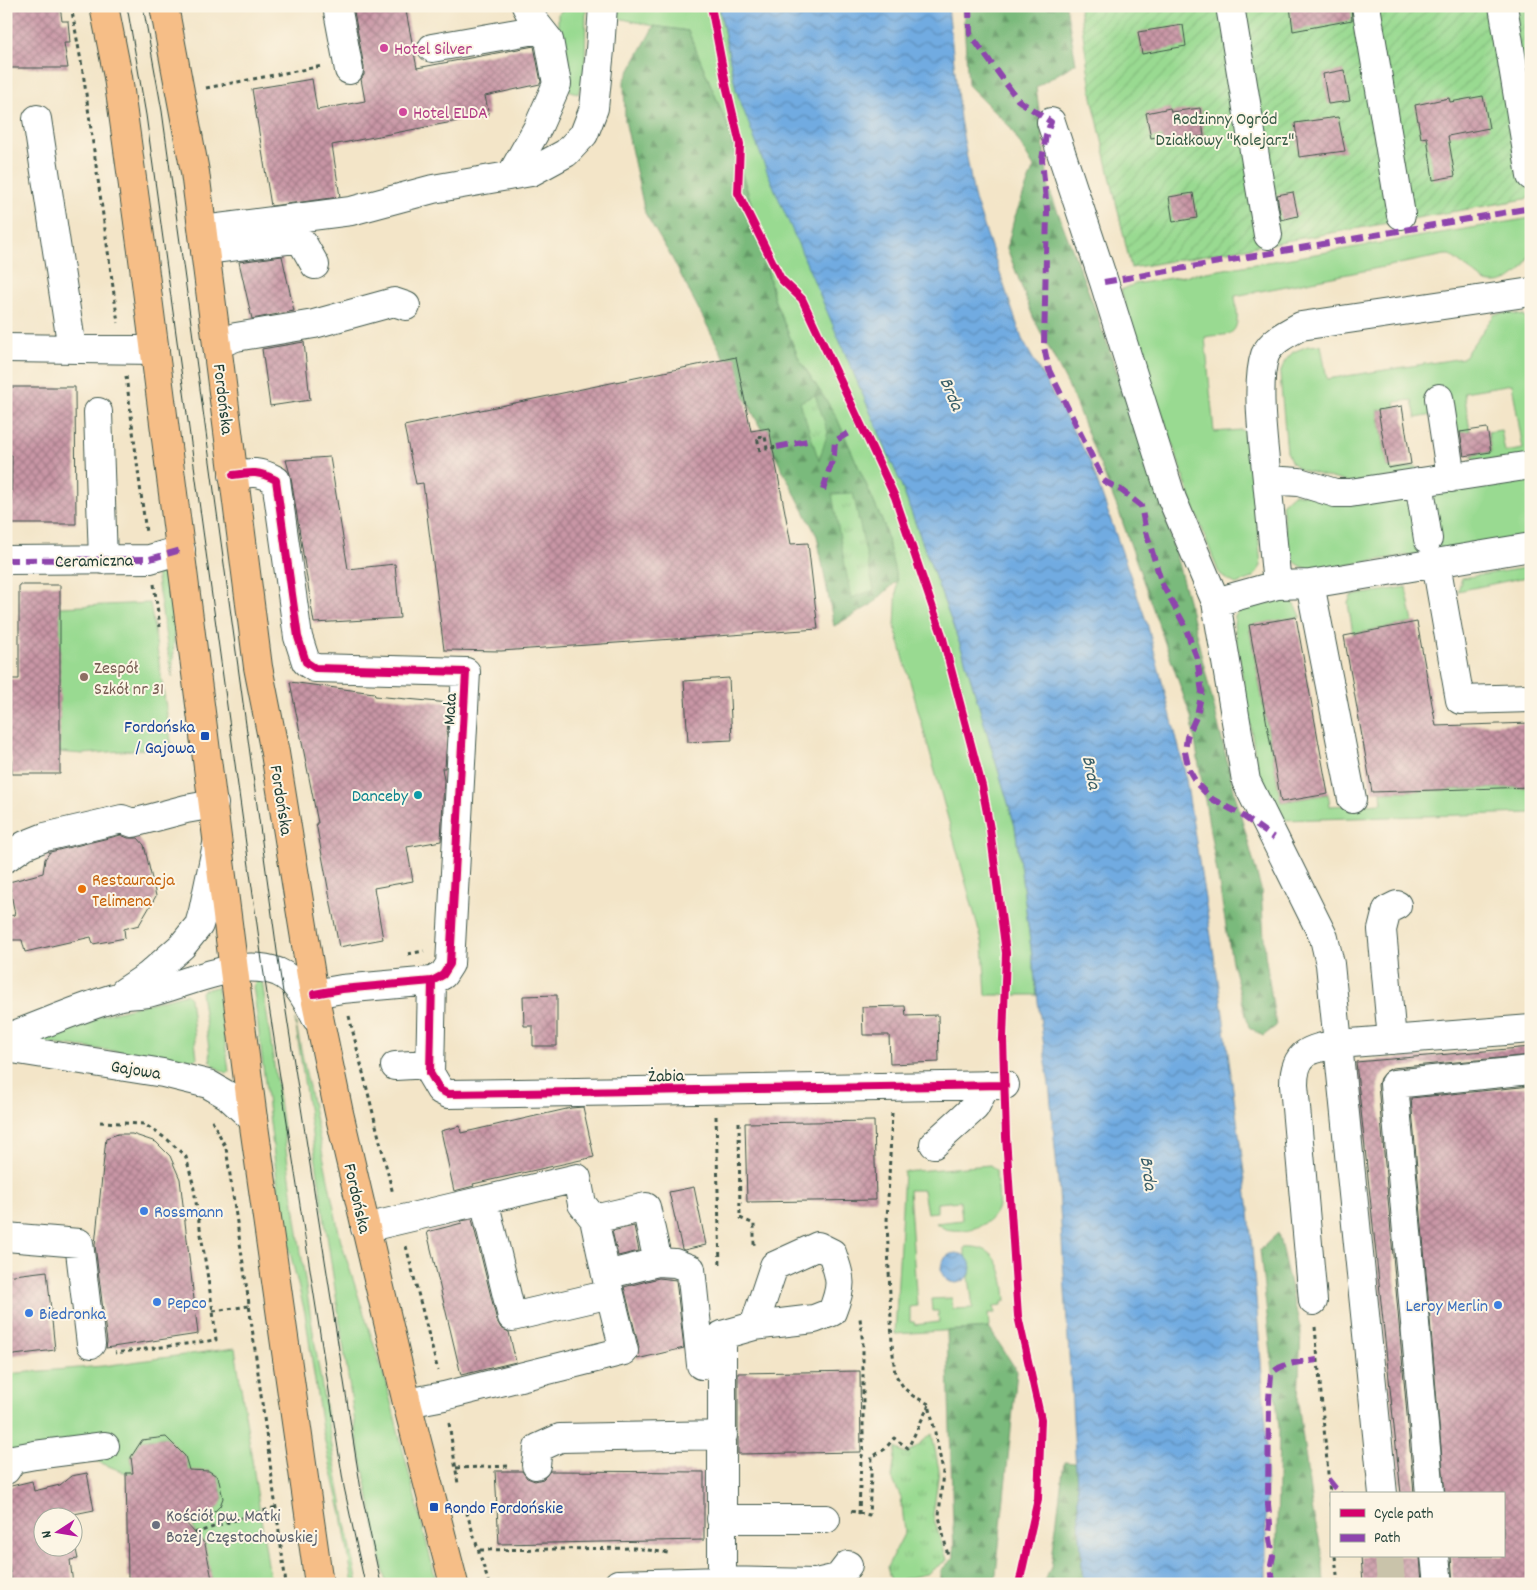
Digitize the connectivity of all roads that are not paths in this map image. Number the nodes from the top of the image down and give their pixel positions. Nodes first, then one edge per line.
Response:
1 (104, 6) edge
2 (164, 6) edge
3 (337, 6) edge
4 (526, 6) edge
5 (602, 6) edge
6 (1230, 6) edge
7 (1366, 6) edge
8 (1503, 6) edge
9 (540, 29) junction
10 (432, 48) dead end
11 (348, 65) road end
12 (37, 119) dead end
13 (1051, 122) dead end
14 (511, 175) junction
15 (1531, 176) edge
16 (1401, 215) dead end
17 (1268, 235) dead end
18 (204, 240) junction
19 (315, 264) dead end
20 (1531, 292) edge
21 (406, 306) dead end
22 (217, 344) junction
23 (6, 348) edge
24 (72, 349) junction
25 (155, 350) junction
26 (1439, 398) dead end
27 (98, 412) dead end
28 (1531, 465) edge
29 (233, 475) junction
30 (1451, 478) junction
31 (1267, 480) junction
32 (1419, 482) junction
33 (1531, 547) edge
34 (181, 550) junction
35 (1432, 551) junction
36 (6, 560) edge
37 (103, 560) junction
38 (1310, 584) junction
39 (1277, 585) junction
40 (1216, 602) junction
41 (1531, 698) edge
42 (1352, 799) dead end
43 (215, 813) junction
44 (6, 858) edge
45 (1397, 905) dead end
46 (234, 969) junction
47 (432, 981) junction
48 (314, 994) junction
49 (115, 997) junction
50 (320, 1024) junction
51 (1531, 1029) edge
52 (6, 1038) edge
53 (1392, 1040) junction
54 (1338, 1044) junction
55 (6, 1048) edge
56 (430, 1064) junction
57 (395, 1066) dead end
58 (1531, 1070) edge
59 (253, 1119) junction
60 (934, 1144) dead end
61 (484, 1200) junction
62 (594, 1219) junction
63 (365, 1228) junction
64 (6, 1237) edge
65 (658, 1262) junction
66 (608, 1284) junction
67 (1313, 1301) road end
68 (754, 1326) junction
69 (91, 1344) road end
70 (701, 1365) dead end
71 (407, 1404) junction
72 (722, 1435) junction
73 (105, 1446) dead end
74 (536, 1465) dead end
75 (6, 1470) edge
76 (1383, 1492) edge
77 (1430, 1492) edge
78 (837, 1515) road end
79 (721, 1519) junction
80 (1435, 1558) edge
81 (848, 1565) dead end
82 (722, 1581) junction
83 (319, 1584) edge
84 (454, 1584) edge
85 (618, 1584) edge
86 (1438, 1584) edge

1 - 25 main road
2 - 18 main road, Fordońska
3 - 11 street
4 - 9 street
5 - 14 street
6 - 17 street
7 - 16 street
8 - 15 street
9 - 10 street
9 - 14 street
12 - 24 street
13 - 40 street
14 - 18 street
18 - 19 street
18 - 22 main road, Fordońska
20 - 31 street
21 - 22 street
22 - 29 main road, Fordońska
23 - 24 street
24 - 25 street
25 - 34 main road
26 - 30 street
27 - 37 street
28 - 30 street
29 - 47 street, Mała
29 - 48 main road, Fordońska
30 - 32 street
31 - 32 street
31 - 39 street
32 - 35 street
33 - 35 street
34 - 37 street, Ceramiczna
34 - 43 main road
35 - 38 street
35 - 41 street
36 - 37 street, Ceramiczna
38 - 39 street
38 - 42 street
39 - 40 street
40 - 54 street
43 - 44 street
43 - 46 main road
43 - 49 street
45 - 53 street
46 - 49 street
46 - 50 street
46 - 59 main road
47 - 48 street
47 - 56 street, Żabia
48 - 50 main road, Fordońska
49 - 52 street
50 - 63 main road, Fordońska
51 - 53 street
53 - 54 street
54 - 67 street
54 - 76 street
55 - 59 street, Gajowa
56 - 57 street
56 - 60 street, Żabia
58 - 77 street
59 - 83 main road
61 - 62 street
61 - 63 street
61 - 66 street
62 - 65 street
62 - 66 street
63 - 71 main road, Fordońska
64 - 69 street
65 - 66 street
65 - 70 street
66 - 71 street
68 - 68 street
68 - 72 street
71 - 84 main road, Fordońska
72 - 74 street
72 - 79 street
73 - 75 street
78 - 79 street
79 - 82 street
80 - 86 street
81 - 82 street
82 - 85 street

